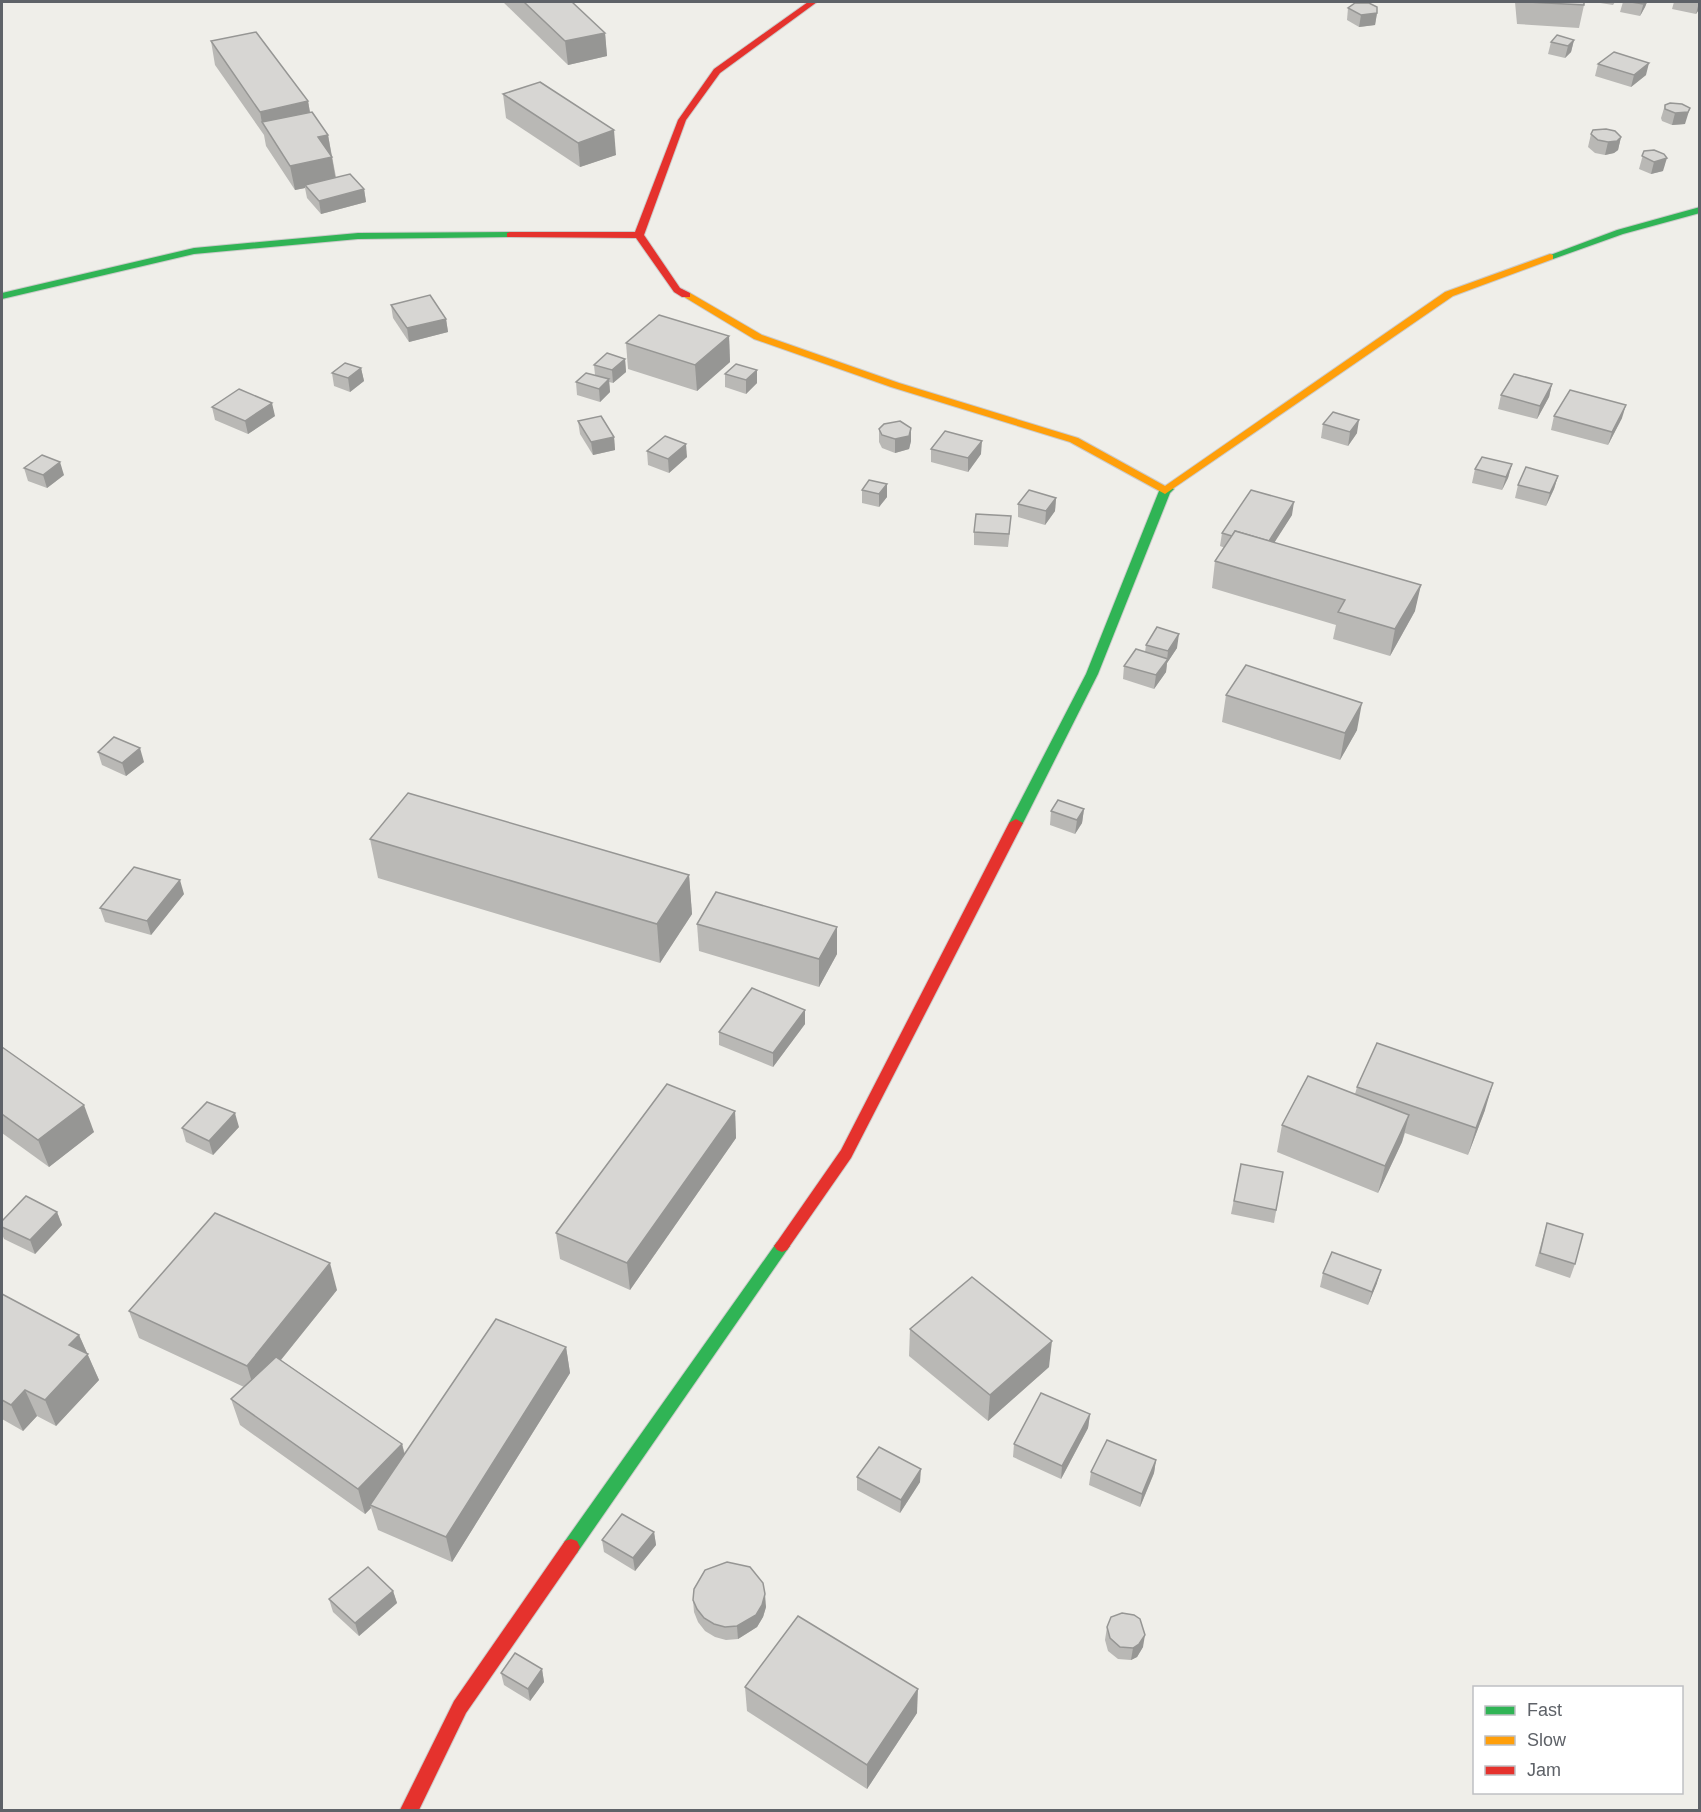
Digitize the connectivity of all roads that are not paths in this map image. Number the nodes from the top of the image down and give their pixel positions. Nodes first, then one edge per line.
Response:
1 (813, 2) edge
2 (1700, 210) edge
3 (639, 235) junction
4 (2, 296) edge
5 (1165, 491) junction
6 (409, 1810) edge

1 - 3 street
2 - 5 street
3 - 4 street
3 - 5 street
5 - 6 street

